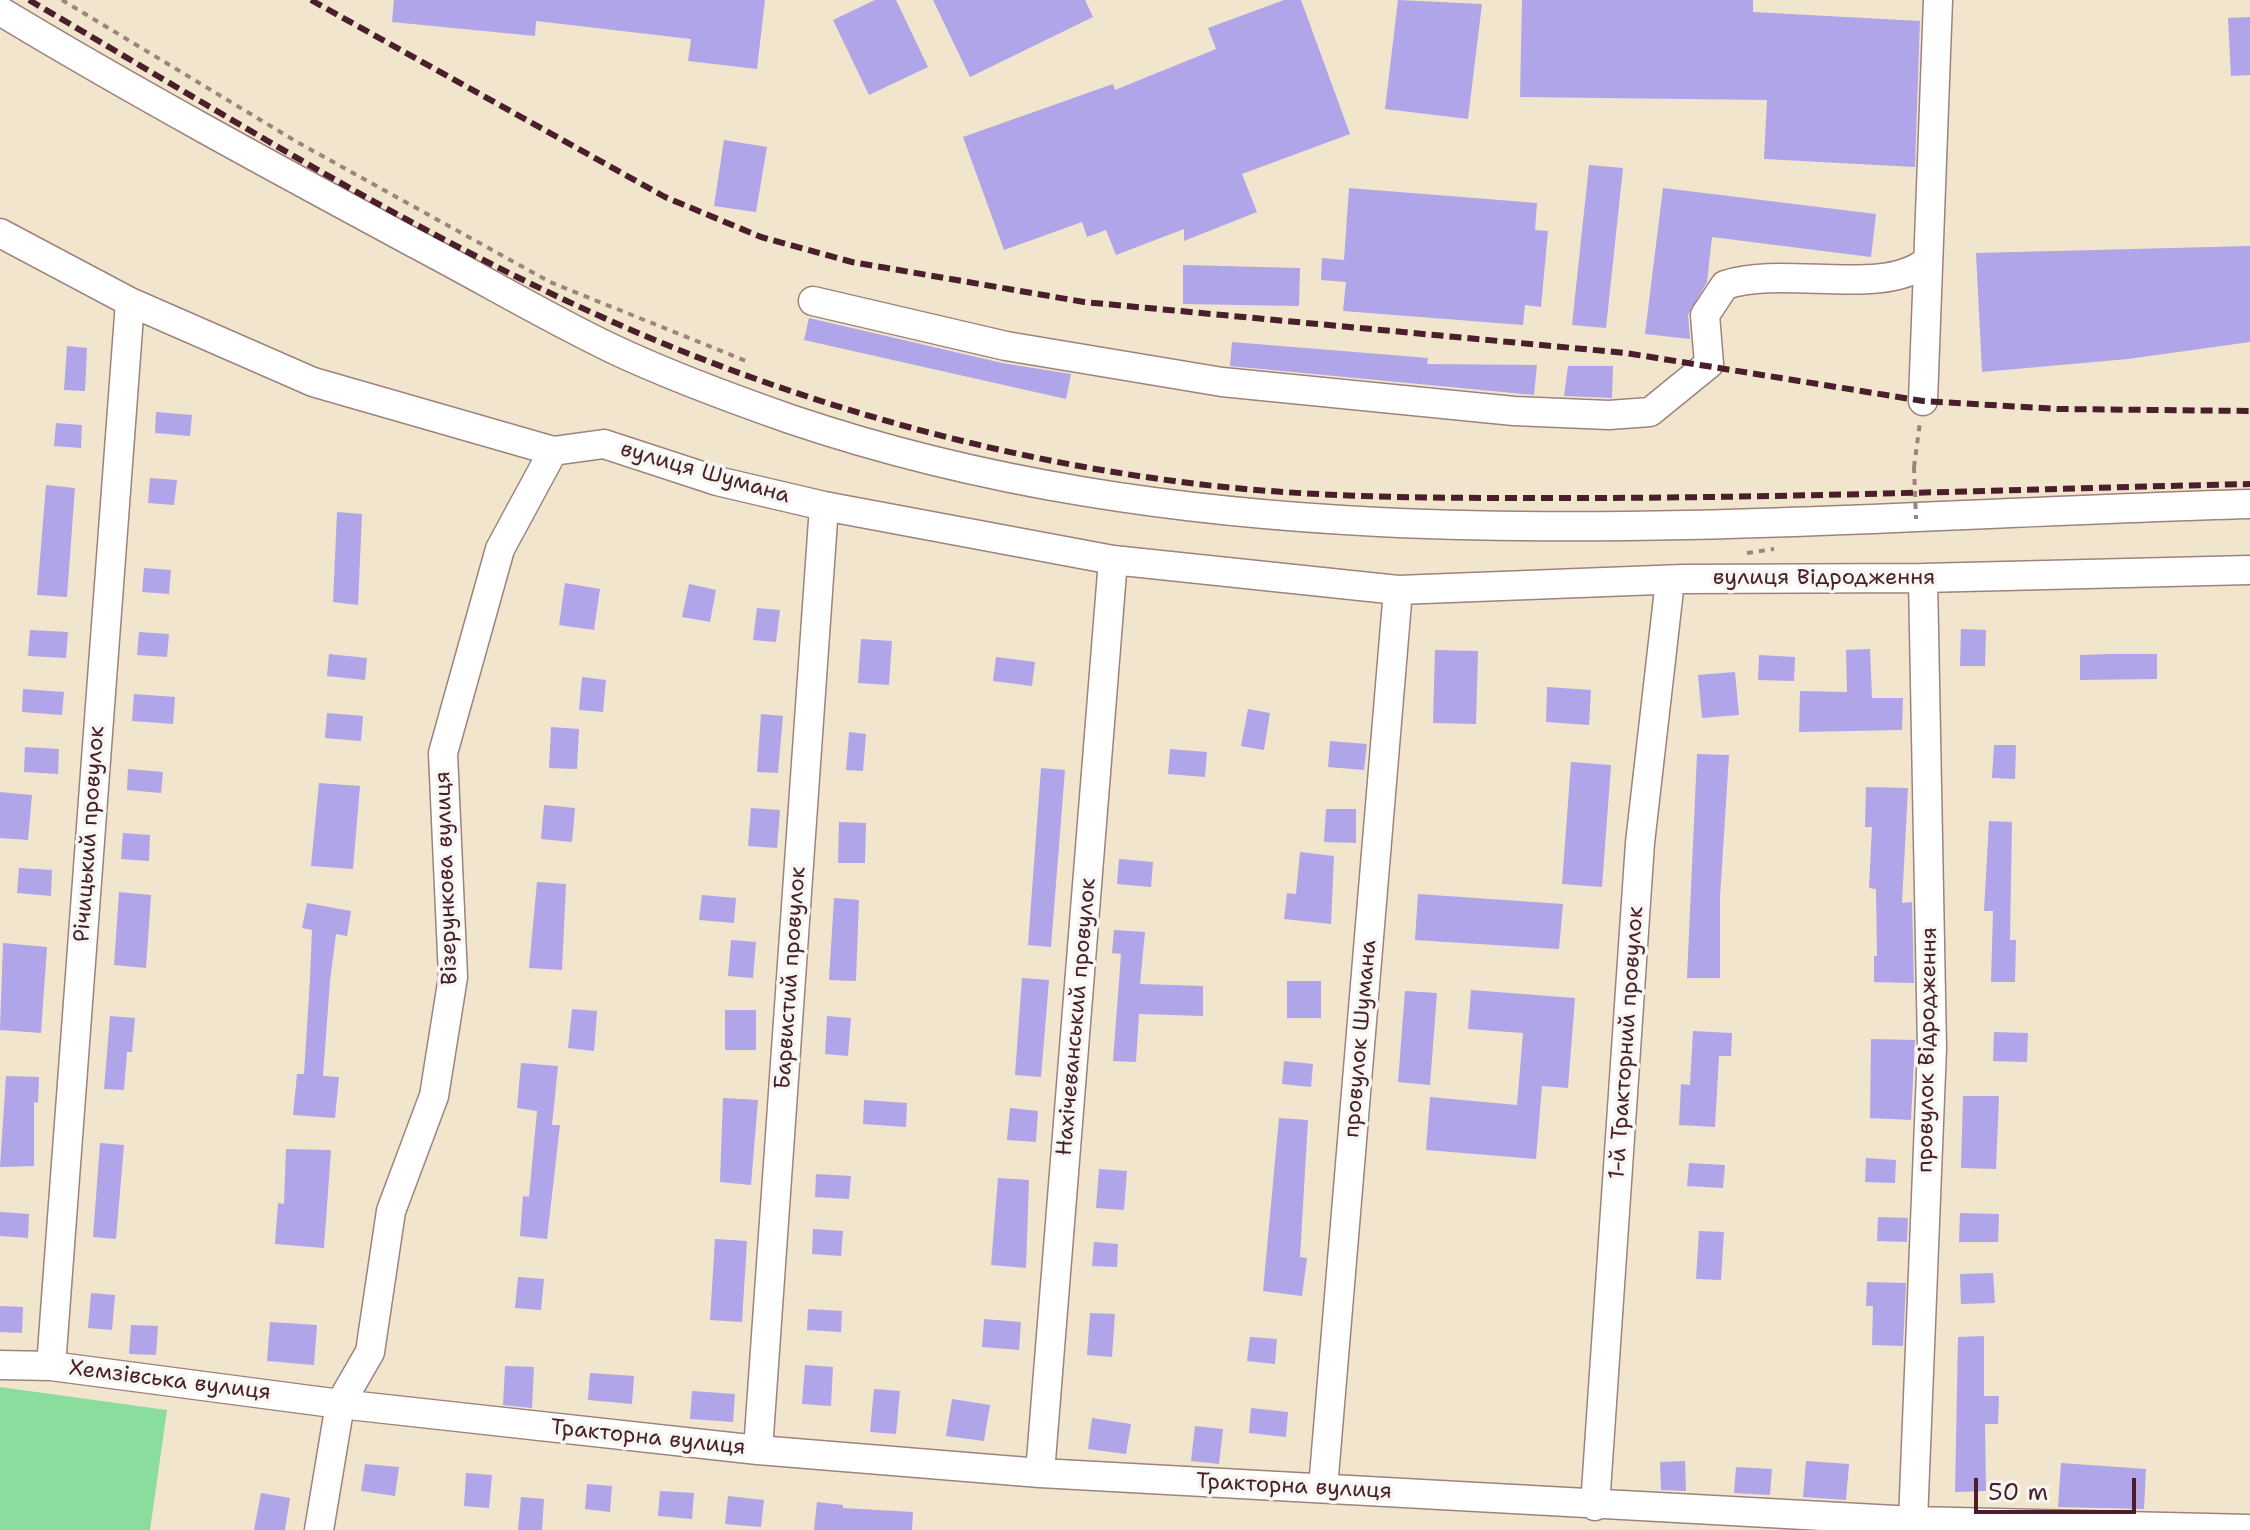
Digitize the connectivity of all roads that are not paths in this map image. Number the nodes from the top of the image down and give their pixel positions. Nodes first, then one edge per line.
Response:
1 (1938, 0) edge
2 (0, 11) edge
3 (0, 233) edge
4 (1927, 261) junction
5 (813, 301) dead end
6 (130, 302) junction
7 (1923, 401) road end
8 (553, 451) junction
9 (2250, 504) edge
10 (824, 506) junction
11 (1113, 560) junction
12 (2250, 570) edge
13 (1923, 578) junction
14 (1670, 581) junction
15 (1398, 590) junction
16 (0, 1365) edge
17 (51, 1366) junction
18 (340, 1404) junction
19 (758, 1450) junction
20 (1040, 1473) junction
21 (1323, 1488) junction
22 (1595, 1506) junction
23 (1558, 1517) edge
24 (1913, 1521) junction
25 (2250, 1529) edge
26 (319, 1530) edge

1 - 4 street
2 - 9 street
3 - 6 street, вулиця Шумана
4 - 5 street
4 - 7 street
6 - 8 street, вулиця Шумана
6 - 17 street, Річицький провулок
8 - 10 street, вулиця Шумана
8 - 18 street, Візерункова вулиця
10 - 11 street, вулиця Шумана
10 - 19 street, Барвистий провулок
11 - 15 street, вулиця Шумана
11 - 20 street, Нахічеванський провулок
12 - 13 street, вулиця Відродження
13 - 14 street, вулиця Відродження
13 - 24 street, провулок Відродження
14 - 15 street, вулиця Відродження
14 - 22 street, 1-й Тракторний провулок
15 - 21 street, провулок Шумана
16 - 17 street, Хемзівська вулиця
17 - 18 street, Хемзівська вулиця
18 - 19 street, Тракторна вулиця
18 - 26 street
19 - 20 street, Тракторна вулиця
20 - 21 street, Тракторна вулиця
21 - 23 street, Тракторна вулиця
22 - 23 street, Тракторна вулиця
22 - 24 street, Тракторна вулиця
24 - 25 street, Тракторна вулиця

